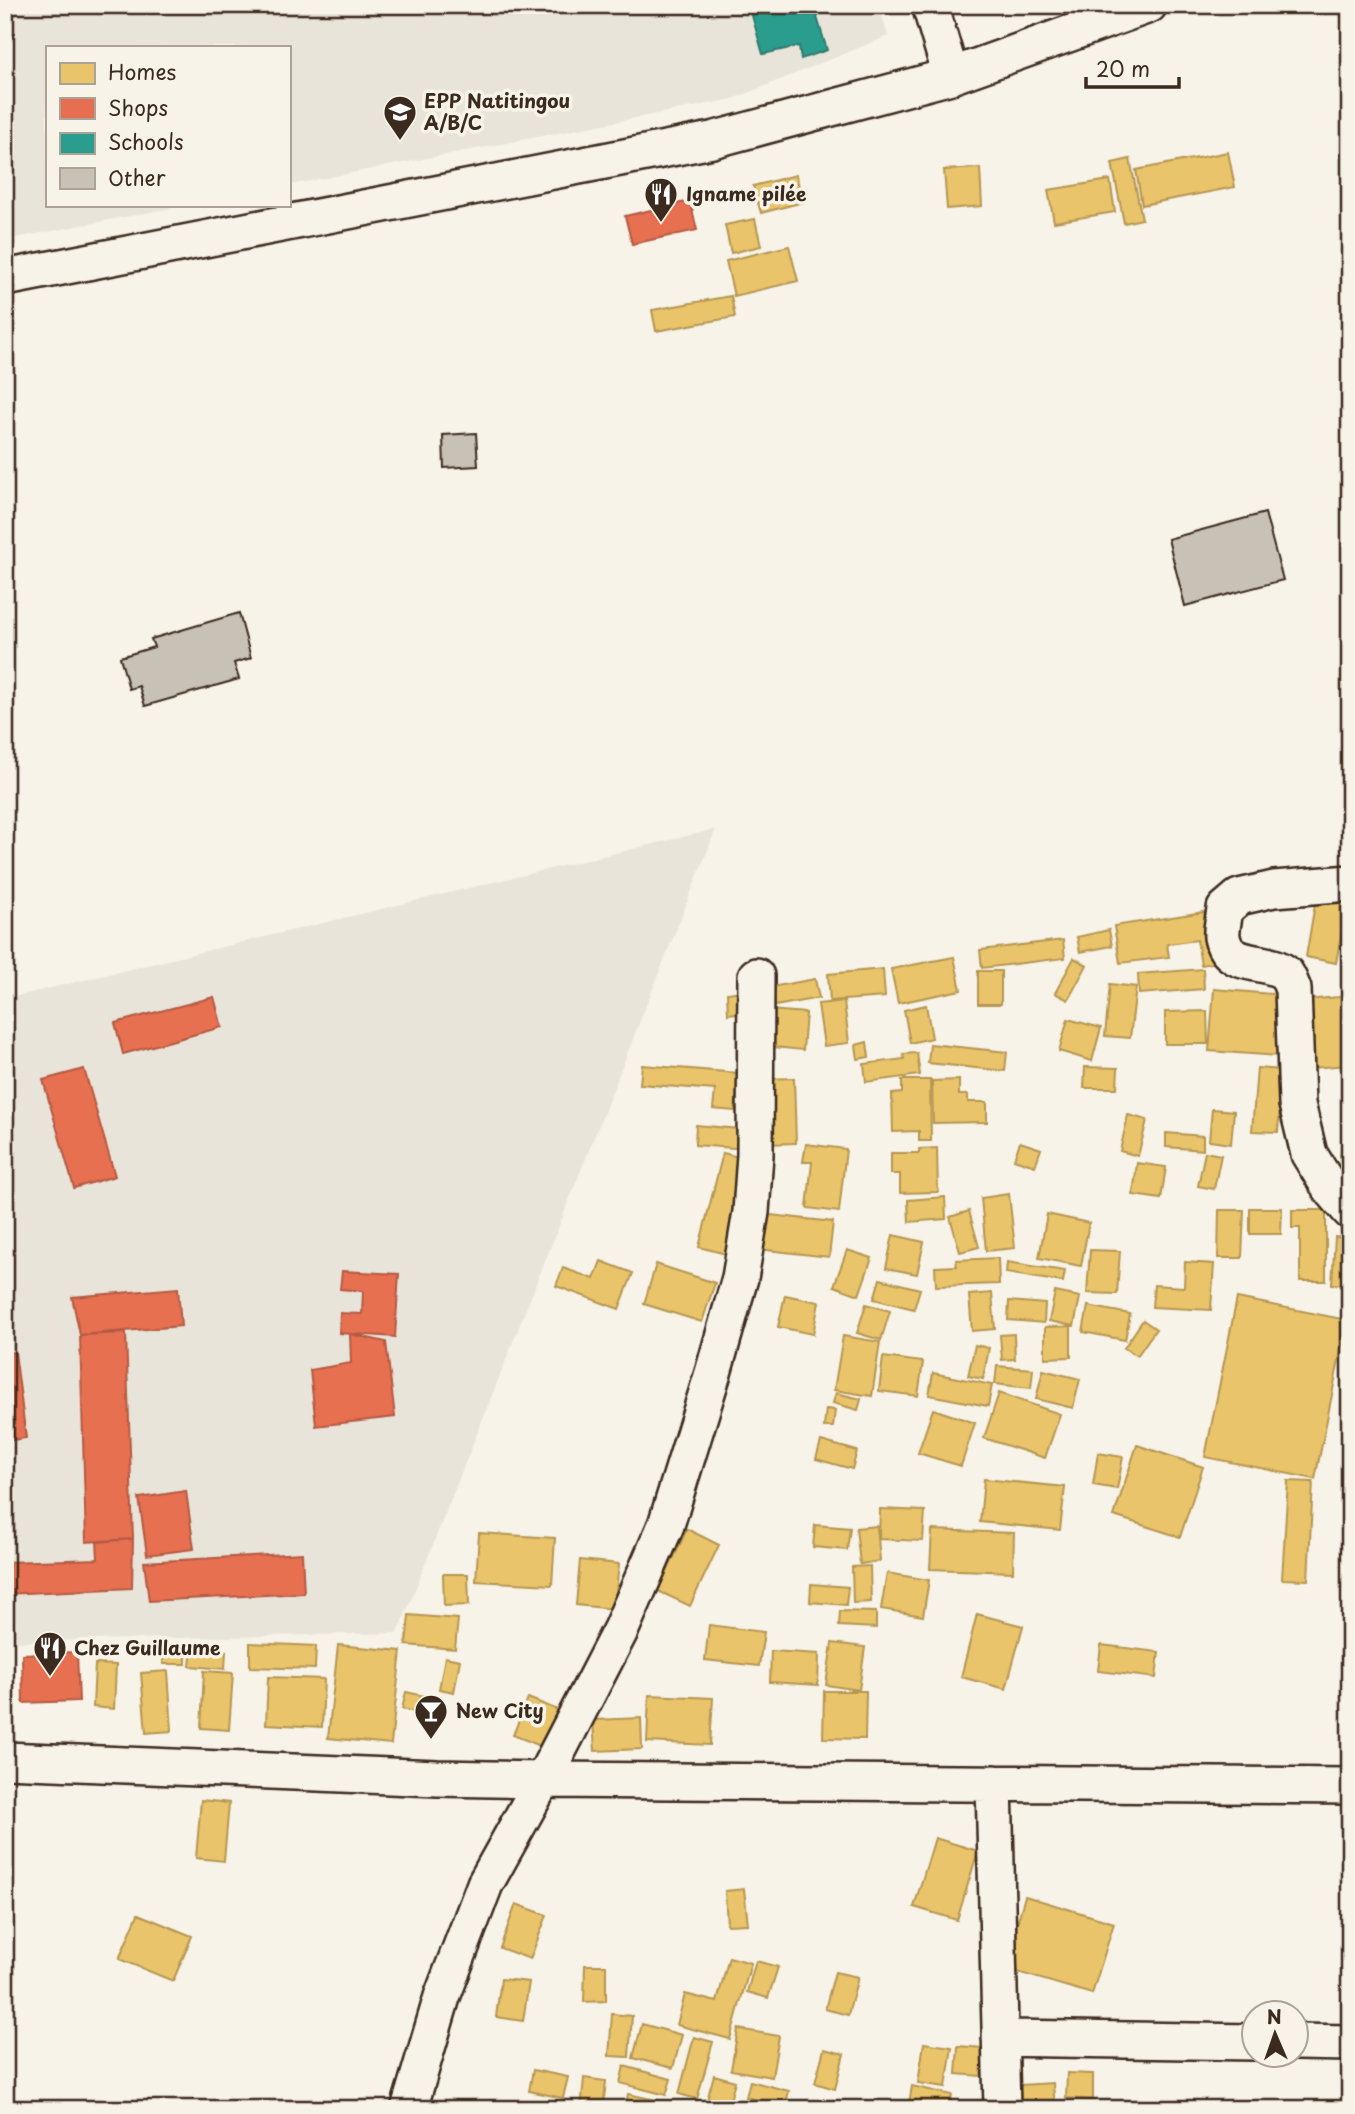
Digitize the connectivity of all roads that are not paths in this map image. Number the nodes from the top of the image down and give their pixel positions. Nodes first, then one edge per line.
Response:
1 (930, 5) edge
2 (1149, 5) edge
3 (951, 76) junction
4 (5, 278) edge
5 (1350, 883) edge
6 (756, 976) dead end
7 (1350, 1211) edge
8 (5, 1760) edge
9 (543, 1780) junction
10 (993, 1783) junction
11 (1350, 1786) edge
12 (1000, 2038) junction
13 (1240, 2042) edge
14 (1310, 2042) edge
15 (1350, 2043) edge
16 (409, 2109) edge
17 (1002, 2109) edge

1 - 3 street
2 - 3 street
3 - 4 street
5 - 7 street
6 - 9 street
8 - 9 street
9 - 10 street
9 - 16 street
10 - 11 street
10 - 12 street
12 - 13 street
12 - 17 street
14 - 15 street

